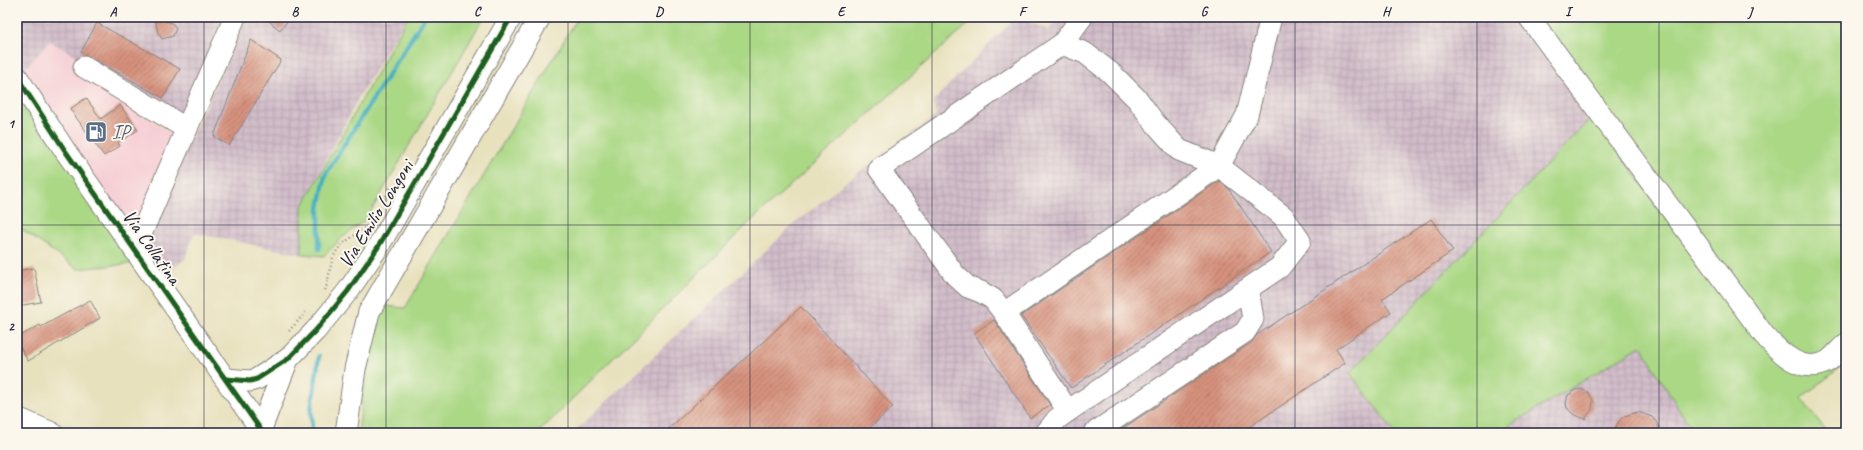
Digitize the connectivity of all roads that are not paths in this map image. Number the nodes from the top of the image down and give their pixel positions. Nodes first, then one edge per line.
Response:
1 (235, 17) edge
2 (511, 17) edge
3 (540, 17) edge
4 (1082, 17) edge
5 (1271, 17) edge
6 (1529, 17) edge
7 (1062, 44) junction
8 (84, 67) dead end
9 (17, 78) edge
10 (187, 130) junction
11 (1219, 166) junction
12 (135, 248) junction
13 (1248, 288) junction
14 (1004, 313) junction
15 (1846, 344) edge
16 (288, 359) junction
17 (226, 379) junction
18 (1068, 411) junction
19 (17, 418) edge
20 (262, 431) edge
21 (52, 433) edge
22 (346, 433) edge
23 (1046, 433) edge
24 (1094, 433) edge

1 - 10 street
2 - 16 street, Via Emilio Longoni
3 - 22 street, Via Emilio Longoni
4 - 7 street
5 - 11 street
6 - 15 street
7 - 11 street
7 - 14 street
8 - 10 street
9 - 12 street, Via Collatina
10 - 12 street
11 - 13 street
11 - 14 street
12 - 17 street, Via Collatina
13 - 18 street
13 - 24 street
14 - 18 street
16 - 17 street, Via Emilio Longoni
16 - 20 street
17 - 20 street, Via Collatina
18 - 23 street
19 - 21 street

